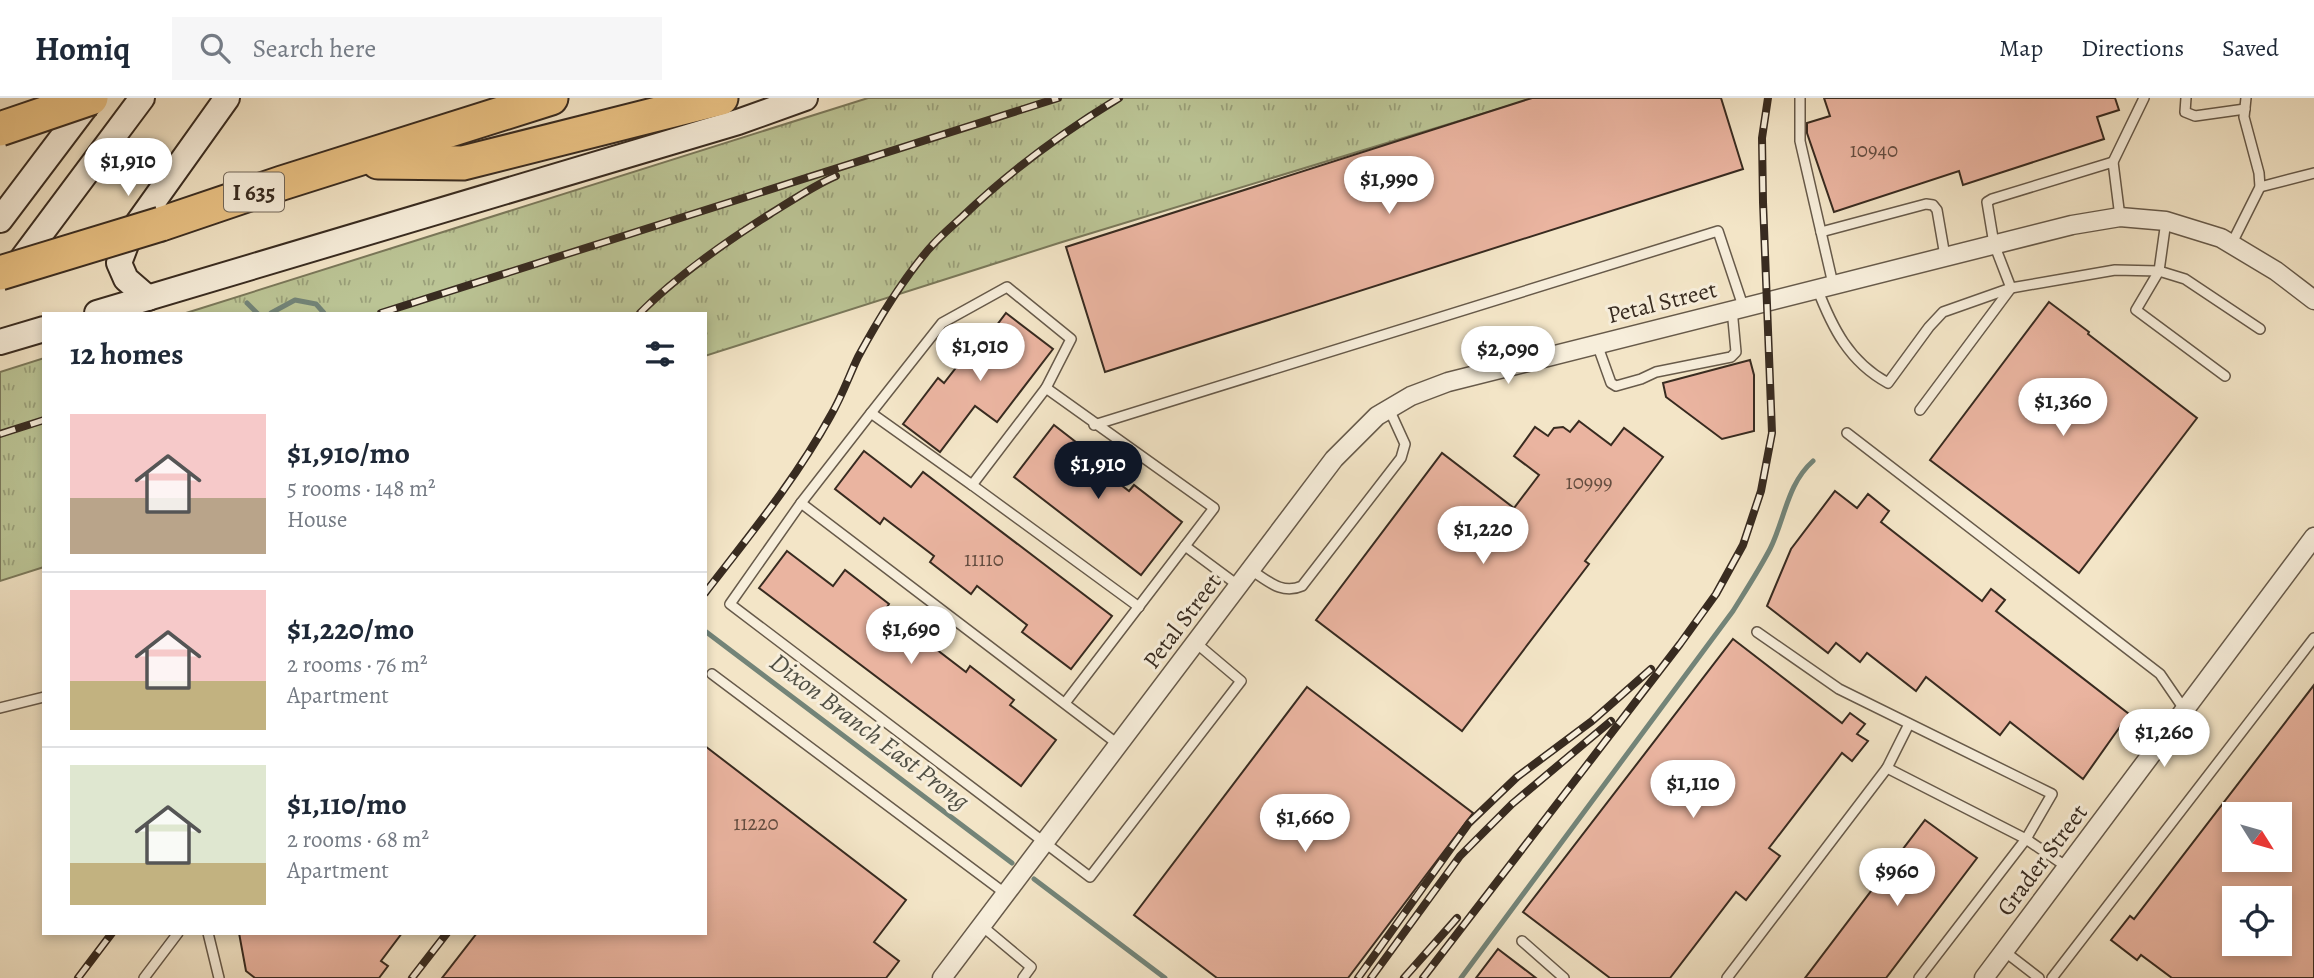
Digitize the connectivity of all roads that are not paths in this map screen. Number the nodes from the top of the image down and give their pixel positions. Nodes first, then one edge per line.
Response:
1 (29, 98) edge
2 (92, 98) edge
3 (142, 98) edge
4 (227, 98) edge
5 (551, 98) edge
6 (721, 98) edge
7 (805, 98) edge
8 (1800, 98) edge
9 (2144, 98) edge
10 (2186, 98) edge
11 (2246, 98) edge
12 (2245, 109) junction
13 (0, 129) edge
14 (0, 141) edge
15 (347, 162) junction
16 (2113, 163) junction
17 (2314, 173) edge
18 (2260, 187) junction
19 (2120, 217) junction
20 (0, 220) edge
21 (2166, 221) junction
22 (1821, 232) junction
23 (2232, 243) junction
24 (1994, 244) junction
25 (1945, 256) junction
26 (2158, 271) junction
27 (0, 273) edge
28 (1825, 286) junction
29 (2011, 288) junction
30 (0, 289) edge
31 (148, 298) junction
32 (2314, 300) edge
33 (1738, 308) junction
34 (100, 312) edge
35 (2260, 329) dead end
36 (42, 330) edge
37 (0, 342) edge
38 (1597, 344) junction
39 (2225, 376) dead end
40 (1046, 388) junction
41 (1389, 409) junction
42 (1920, 410) dead end
43 (872, 413) junction
44 (1094, 425) junction
45 (1847, 433) dead end
46 (972, 485) junction
47 (801, 503) junction
48 (2314, 537) edge
49 (1185, 546) junction
50 (1251, 570) junction
51 (1239, 586) junction
52 (1139, 607) junction
53 (1757, 632) dead end
54 (2314, 638) edge
55 (1196, 643) junction
56 (712, 674) dead end
57 (42, 698) edge
58 (1065, 703) junction
59 (0, 708) edge
60 (2185, 709) junction
61 (1909, 723) junction
62 (1119, 745) junction
63 (1887, 768) junction
64 (2026, 839) junction
65 (1044, 844) junction
66 (2067, 867) junction
67 (1006, 894) junction
68 (982, 926) junction
69 (176, 935) edge
70 (208, 935) edge
71 (1522, 941) dead end
72 (2004, 951) junction
73 (144, 978) edge
74 (219, 978) edge
75 (942, 978) edge
76 (1023, 978) edge
77 (1564, 978) edge
78 (1727, 978) edge
79 (1919, 978) edge
80 (1984, 978) edge
81 (2039, 978) edge
82 (2052, 978) edge

1 - 14 main road
2 - 13 highway, bridge
2 - 20 main road
3 - 30 main road
4 - 31 main road
5 - 15 highway, I 635
6 - 15 highway
7 - 31 main road
8 - 22 lane
9 - 16 lane
10 - 12 lane
11 - 12 lane
12 - 18 lane
15 - 27 highway, I 635, bridge
16 - 19 lane
16 - 24 lane
17 - 18 lane
18 - 23 lane
19 - 21 street, Petal Street
19 - 24 street, Petal Street
21 - 23 street, Petal Street
21 - 26 lane
22 - 25 lane
22 - 28 lane
23 - 32 street, Petal Street
24 - 25 street, Petal Street
24 - 29 lane
25 - 28 street, Petal Street
26 - 29 lane
26 - 35 lane
26 - 39 lane
28 - 29 lane
28 - 33 street, Petal Street
29 - 42 lane
31 - 34 main road
33 - 38 street, Petal Street
33 - 38 lane
33 - 44 lane
36 - 37 main road
38 - 41 street, Petal Street
40 - 43 lane
40 - 44 lane
40 - 46 lane
41 - 50 street, Petal Street
41 - 50 lane
43 - 46 lane
43 - 47 lane
44 - 49 lane
45 - 60 lane
46 - 52 lane
47 - 58 lane
47 - 65 lane
48 - 60 street, Grader Street
49 - 51 lane
49 - 52 lane
50 - 51 street, Petal Street
51 - 55 street, Petal Street
52 - 58 lane
53 - 61 lane
54 - 82 lane
55 - 62 street, Petal Street
55 - 65 lane
56 - 67 lane
57 - 59 lane
58 - 62 lane
60 - 66 street, Grader Street
61 - 63 lane
61 - 64 lane
62 - 65 street, Petal Street
63 - 64 lane
63 - 78 lane
64 - 66 lane
64 - 79 lane
65 - 67 street, Petal Street
66 - 72 street, Grader Street
67 - 68 street, Petal Street
68 - 75 street, Petal Street
68 - 76 lane
69 - 73 lane
70 - 74 lane
71 - 77 lane
72 - 80 street, Grader Street
72 - 81 lane

